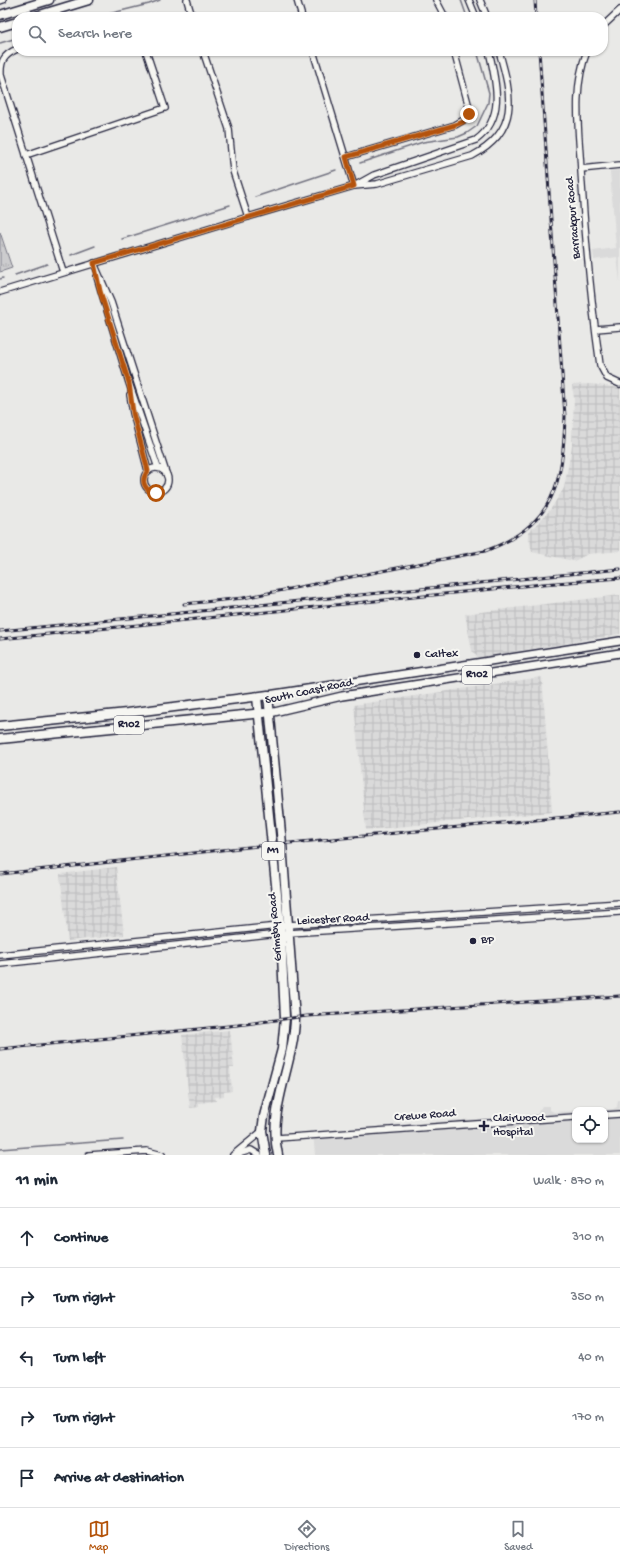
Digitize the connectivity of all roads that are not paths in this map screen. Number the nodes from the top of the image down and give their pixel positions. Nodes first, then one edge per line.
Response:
1 (3, 0) edge
2 (49, 0) edge
3 (89, 0) edge
4 (187, 0) edge
5 (297, 0) edge
6 (436, 0) edge
7 (469, 0) edge
8 (480, 0) edge
9 (0, 1) edge
10 (620, 10) edge
11 (49, 12) edge
12 (191, 12) edge
13 (301, 12) edge
14 (442, 12) edge
15 (474, 12) edge
16 (485, 12) edge
17 (0, 15) edge
18 (608, 21) edge
19 (12, 23) edge
20 (0, 27) edge
21 (12, 52) edge
22 (148, 56) edge
23 (205, 56) edge
24 (315, 56) edge
25 (455, 56) edge
26 (490, 56) edge
27 (500, 56) edge
28 (585, 56) edge
29 (26, 155) junction
30 (346, 157) junction
31 (620, 165) edge
32 (581, 169) junction
33 (354, 186) junction
34 (248, 217) junction
35 (94, 263) junction
36 (63, 272) junction
37 (0, 292) edge
38 (620, 327) edge
39 (596, 329) junction
40 (129, 383) junction
41 (620, 384) edge
42 (158, 468) junction
43 (148, 471) junction
44 (167, 476) junction
45 (620, 641) edge
46 (560, 650) junction
47 (620, 653) edge
48 (535, 654) junction
49 (492, 661) junction
50 (563, 662) junction
51 (537, 666) junction
52 (428, 672) junction
53 (494, 672) junction
54 (428, 682) junction
55 (320, 688) junction
56 (268, 695) junction
57 (257, 697) junction
58 (322, 700) junction
59 (270, 713) junction
60 (259, 714) junction
61 (0, 726) edge
62 (0, 739) edge
63 (620, 903) edge
64 (620, 912) edge
65 (284, 929) junction
66 (198, 933) junction
67 (199, 942) junction
68 (0, 955) edge
69 (0, 964) edge
70 (284, 1037) junction
71 (294, 1038) junction
72 (620, 1114) edge
73 (608, 1115) edge
74 (572, 1117) edge
75 (262, 1131) junction
76 (276, 1138) junction
77 (89, 1155) edge
78 (162, 1155) edge
79 (234, 1155) edge
80 (259, 1155) edge
81 (266, 1155) edge
82 (278, 1155) edge

1 - 9 street
2 - 17 highway
3 - 11 highway
4 - 12 street
5 - 13 street
6 - 14 street
7 - 15 street
8 - 16 street
10 - 18 street
19 - 20 highway
21 - 29 street
22 - 29 street
23 - 34 street
24 - 30 street
25 - 30 street
26 - 33 street
27 - 33 street
28 - 32 street, Barrackpur Road
29 - 36 street
30 - 33 street
31 - 32 street
32 - 39 street, Barrackpur Road
33 - 34 street
34 - 35 street
35 - 36 street
35 - 40 street
35 - 44 street
36 - 37 street
38 - 39 street
39 - 41 street, Barrackpur Road
40 - 42 street
40 - 43 street
42 - 43 street
42 - 44 street
43 - 44 street
45 - 46 main road, South Coast Road / R102
46 - 48 main road, South Coast Road / R102
46 - 50 main road
47 - 50 main road, South Coast Road / R102
48 - 49 main road, South Coast Road / R102
48 - 51 main road
49 - 52 main road, South Coast Road / R102
49 - 53 main road
50 - 51 main road, South Coast Road / R102
51 - 53 main road, South Coast Road / R102
52 - 54 main road
52 - 55 main road, South Coast Road / R102
53 - 54 main road, South Coast Road / R102
54 - 58 main road, South Coast Road / R102
55 - 56 main road, South Coast Road / R102
55 - 58 main road
56 - 57 highway, South Coast Road / R102
56 - 59 highway, Grimsby Road / M1
57 - 60 highway, Grimsby Road / M1
57 - 61 highway, South Coast Road / R102
58 - 59 main road, South Coast Road / R102
59 - 60 highway, South Coast Road / R102
59 - 65 highway, Grimsby Road / M1
60 - 62 highway, South Coast Road / R102
60 - 65 highway, Grimsby Road / M1
63 - 65 street, Leicester Road
64 - 65 street, Leicester Road
65 - 66 street, Leicester Road
65 - 67 street, Leicester Road
65 - 70 highway, Grimsby Road / M1
65 - 71 highway, Grimsby Road / M1
66 - 67 street
66 - 68 street, Leicester Road
67 - 69 street, Leicester Road
70 - 71 highway
70 - 75 highway, Grimsby Road / M1
71 - 76 highway, Grimsby Road / M1
72 - 73 street
74 - 76 street, Crewe Road
75 - 79 street
75 - 81 highway, Grimsby Road / M1
76 - 82 highway, Grimsby Road / M1
77 - 78 street
79 - 80 street

